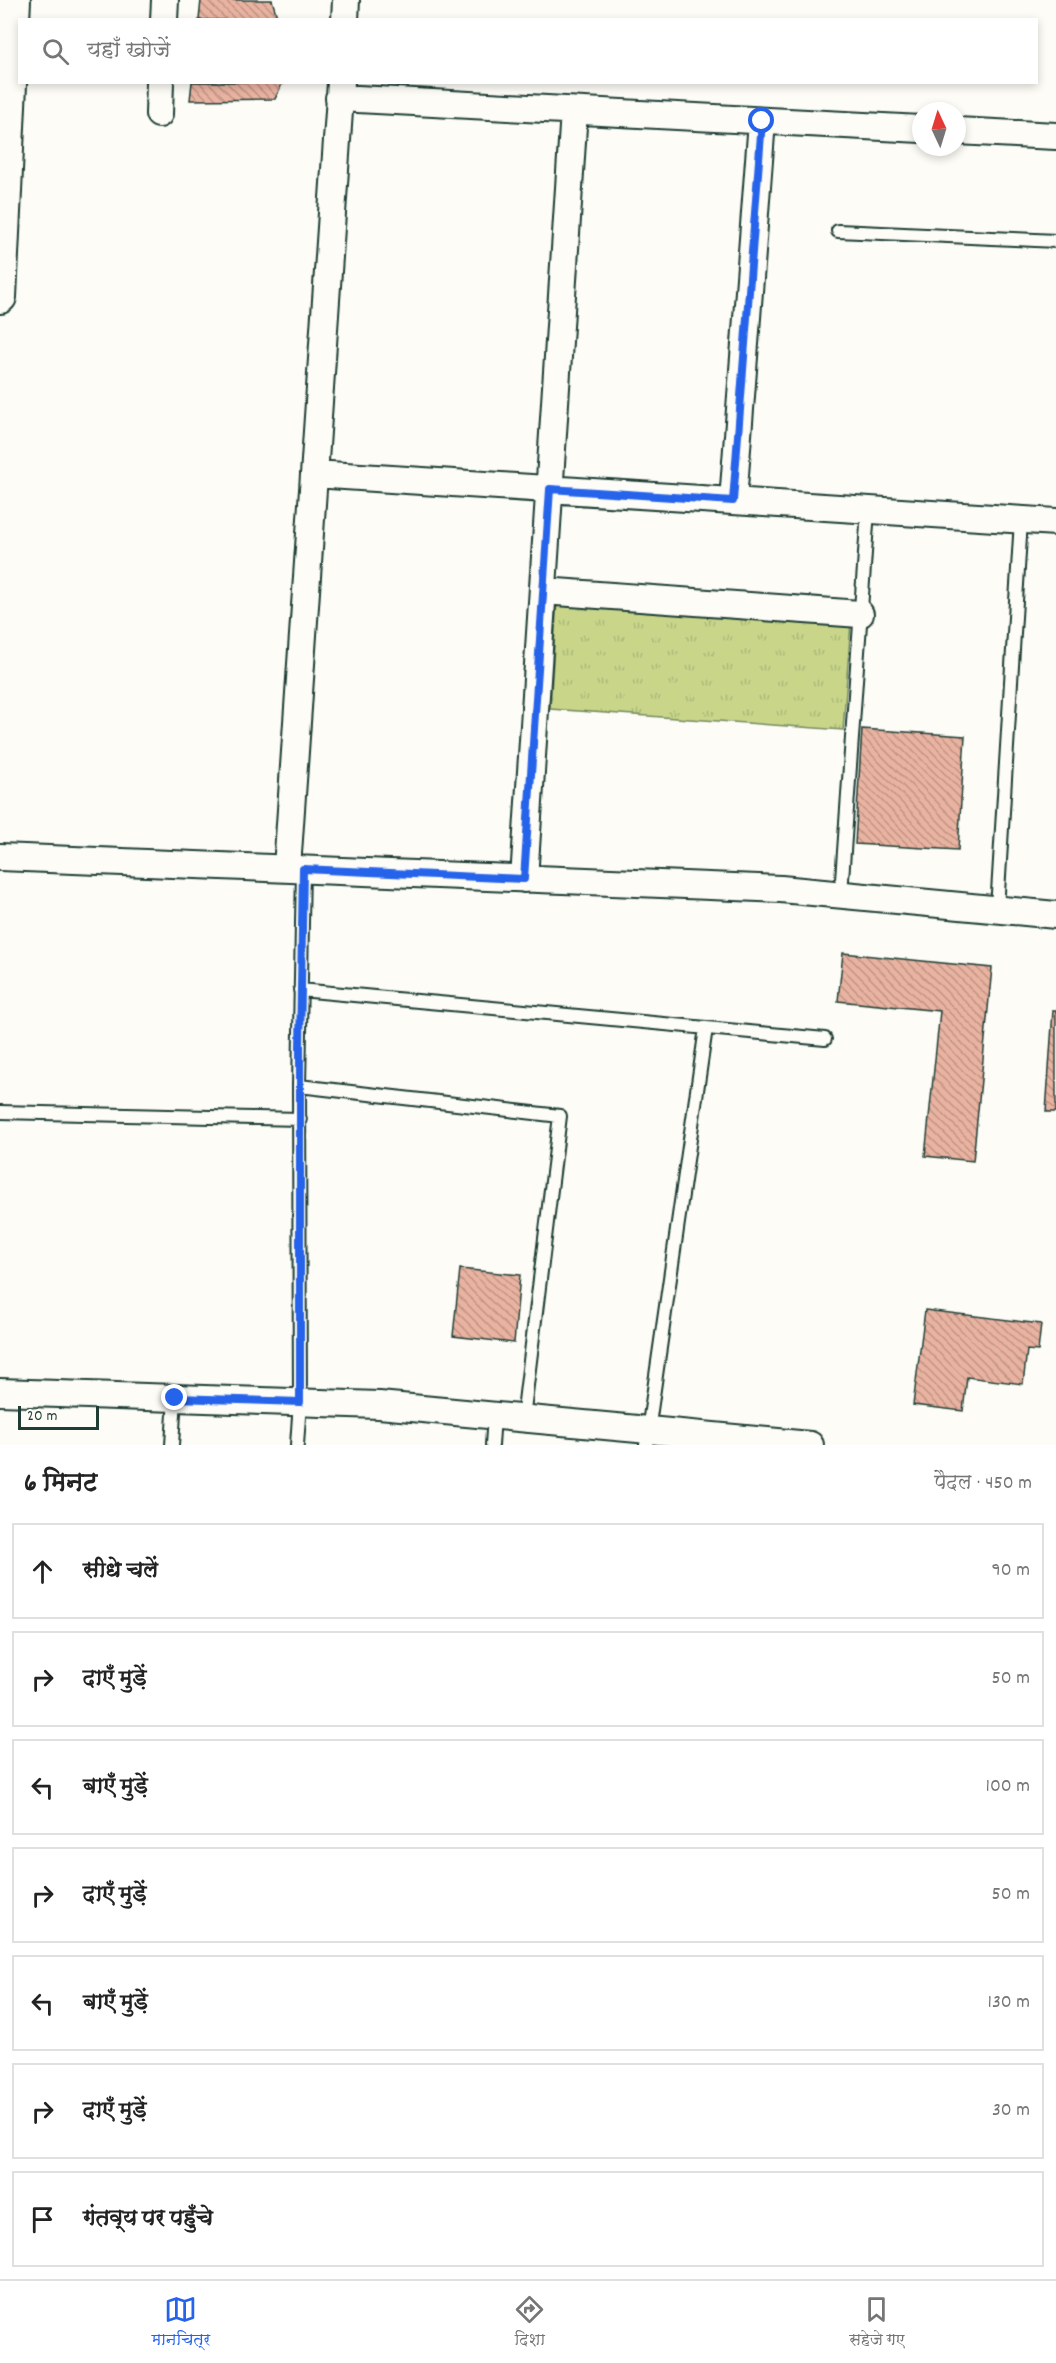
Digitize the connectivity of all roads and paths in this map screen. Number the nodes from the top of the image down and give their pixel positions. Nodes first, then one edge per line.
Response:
1 (14, 0) edge
2 (165, 0) edge
3 (346, 0) edge
4 (164, 18) edge
5 (345, 18) edge
6 (160, 84) edge
7 (340, 90) edge
8 (574, 111) junction
9 (159, 114) dead end
10 (762, 121) junction
11 (912, 129) edge
12 (966, 131) edge
13 (1056, 136) edge
14 (838, 231) dead end
15 (1056, 241) edge
16 (0, 297) edge
17 (314, 474) junction
18 (550, 489) junction
19 (733, 501) junction
20 (868, 510) junction
21 (1021, 520) junction
22 (1056, 522) edge
23 (543, 591) junction
24 (860, 614) junction
25 (0, 857) edge
26 (295, 869) junction
27 (524, 879) junction
28 (841, 894) junction
29 (997, 909) junction
30 (1056, 915) edge
31 (300, 990) junction
32 (706, 1028) junction
33 (825, 1039) dead end
34 (300, 1086) junction
35 (0, 1112) edge
36 (300, 1119) junction
37 (0, 1392) edge
38 (175, 1398) junction
39 (300, 1402) junction
40 (494, 1416) junction
41 (523, 1418) junction
42 (647, 1437) edge
43 (770, 1443) edge
44 (172, 1445) edge
45 (297, 1445) edge
46 (492, 1445) edge
47 (810, 1445) edge

1 - 16 street
2 - 4 street
3 - 5 street
6 - 9 street
7 - 8 street
7 - 17 street
8 - 10 street
8 - 18 street
10 - 11 street
10 - 19 street
12 - 13 street
14 - 15 lane
17 - 18 street
17 - 26 street
18 - 19 street
18 - 23 street
19 - 20 street
20 - 21 street
20 - 24 lane
21 - 22 street
21 - 29 lane
23 - 24 street
23 - 27 street
24 - 28 lane
25 - 26 street
26 - 27 street
26 - 31 lane
27 - 28 street
28 - 29 street
29 - 30 street
31 - 32 lane
31 - 34 lane
32 - 33 lane
32 - 42 lane
34 - 36 lane
34 - 41 lane
35 - 36 lane
36 - 39 lane
37 - 38 street
38 - 39 street
38 - 44 lane
39 - 40 street
39 - 45 lane
40 - 41 street
40 - 46 lane
41 - 42 street
42 - 43 street
43 - 47 street

